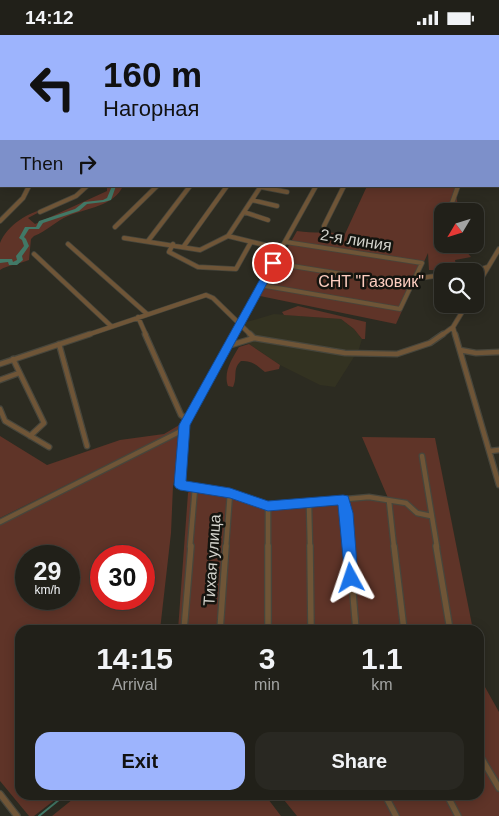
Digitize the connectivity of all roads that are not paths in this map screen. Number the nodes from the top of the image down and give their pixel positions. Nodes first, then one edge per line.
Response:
1 (28, 187) edge
2 (86, 187) edge
3 (156, 187) edge
4 (189, 187) edge
5 (226, 187) edge
6 (261, 187) edge
7 (315, 187) edge
8 (344, 187) edge
9 (458, 187) edge
10 (287, 192) dead end
11 (252, 200) junction
12 (452, 203) dead end
13 (277, 206) dead end
14 (40, 212) dead end
15 (244, 212) junction
16 (268, 220) dead end
17 (0, 221) edge
18 (324, 226) dead end
19 (116, 227) dead end
20 (228, 236) junction
21 (124, 238) dead end
22 (148, 241) junction
23 (251, 242) junction
24 (286, 242) junction
25 (68, 244) dead end
26 (173, 244) junction
27 (184, 246) junction
28 (281, 249) junction
29 (499, 249) edge
30 (34, 254) dead end
31 (273, 263) junction
32 (488, 267) junction
33 (484, 268) edge
34 (484, 274) edge
35 (434, 276) edge
36 (414, 279) junction
37 (260, 285) junction
38 (411, 285) junction
39 (462, 313) edge
40 (147, 314) junction
41 (138, 317) junction
42 (240, 324) junction
43 (111, 326) junction
44 (453, 327) junction
45 (254, 338) junction
46 (59, 344) junction
47 (228, 346) junction
48 (460, 350) junction
49 (499, 352) edge
50 (13, 359) junction
51 (0, 364) edge
52 (20, 373) junction
53 (0, 380) edge
54 (0, 409) edge
55 (187, 419) junction
56 (184, 430) junction
57 (30, 436) junction
58 (87, 446) dead end
59 (49, 447) dead end
60 (499, 450) edge
61 (490, 451) junction
62 (422, 456) dead end
63 (499, 485) edge
64 (195, 488) junction
65 (230, 493) junction
66 (343, 500) junction
67 (389, 501) junction
68 (307, 502) junction
69 (268, 506) junction
70 (431, 516) junction
71 (0, 522) edge
72 (184, 625) edge
73 (220, 625) edge
74 (268, 625) edge
75 (311, 625) edge
76 (356, 625) edge
77 (403, 625) edge
78 (449, 625) edge
79 (484, 762) edge
80 (499, 788) edge
81 (0, 794) edge
82 (388, 800) edge
83 (450, 800) edge
84 (18, 816) edge
85 (396, 816) edge
86 (458, 816) edge

1 - 17 street
2 - 14 street
3 - 19 street
4 - 22 street
5 - 27 street
6 - 10 street
6 - 11 street
7 - 24 street
8 - 18 street
9 - 12 street
11 - 13 street
11 - 15 street
15 - 16 street
15 - 20 street
20 - 23 street
20 - 27 street
21 - 22 street
22 - 26 street
23 - 26 street
23 - 28 street
24 - 28 street
24 - 36 street, 2-я линия
25 - 40 street
26 - 27 street
28 - 31 street
29 - 32 street
30 - 43 street
31 - 37 street
31 - 38 street
32 - 33 street
32 - 34 street
35 - 36 street
36 - 38 street
37 - 38 street
37 - 42 street
39 - 44 street
40 - 41 street
40 - 42 street
41 - 43 street
41 - 55 street
42 - 45 street
42 - 47 street
43 - 46 street
44 - 45 street
44 - 48 street
45 - 47 street
46 - 50 street
46 - 58 street
47 - 55 street
48 - 49 street
48 - 61 street
50 - 51 street
50 - 52 street
52 - 53 street
52 - 57 street
54 - 57 street
55 - 56 street
56 - 64 street
56 - 71 street
57 - 59 street
60 - 61 street
61 - 63 street
62 - 70 street
64 - 65 street
64 - 72 street
65 - 69 street
65 - 73 street, Тихая улица
66 - 67 street
66 - 68 street
66 - 76 street
67 - 70 street
67 - 77 street
68 - 69 street
68 - 75 street
69 - 74 street
70 - 78 street
79 - 80 street
81 - 84 street
82 - 85 street
83 - 86 street

